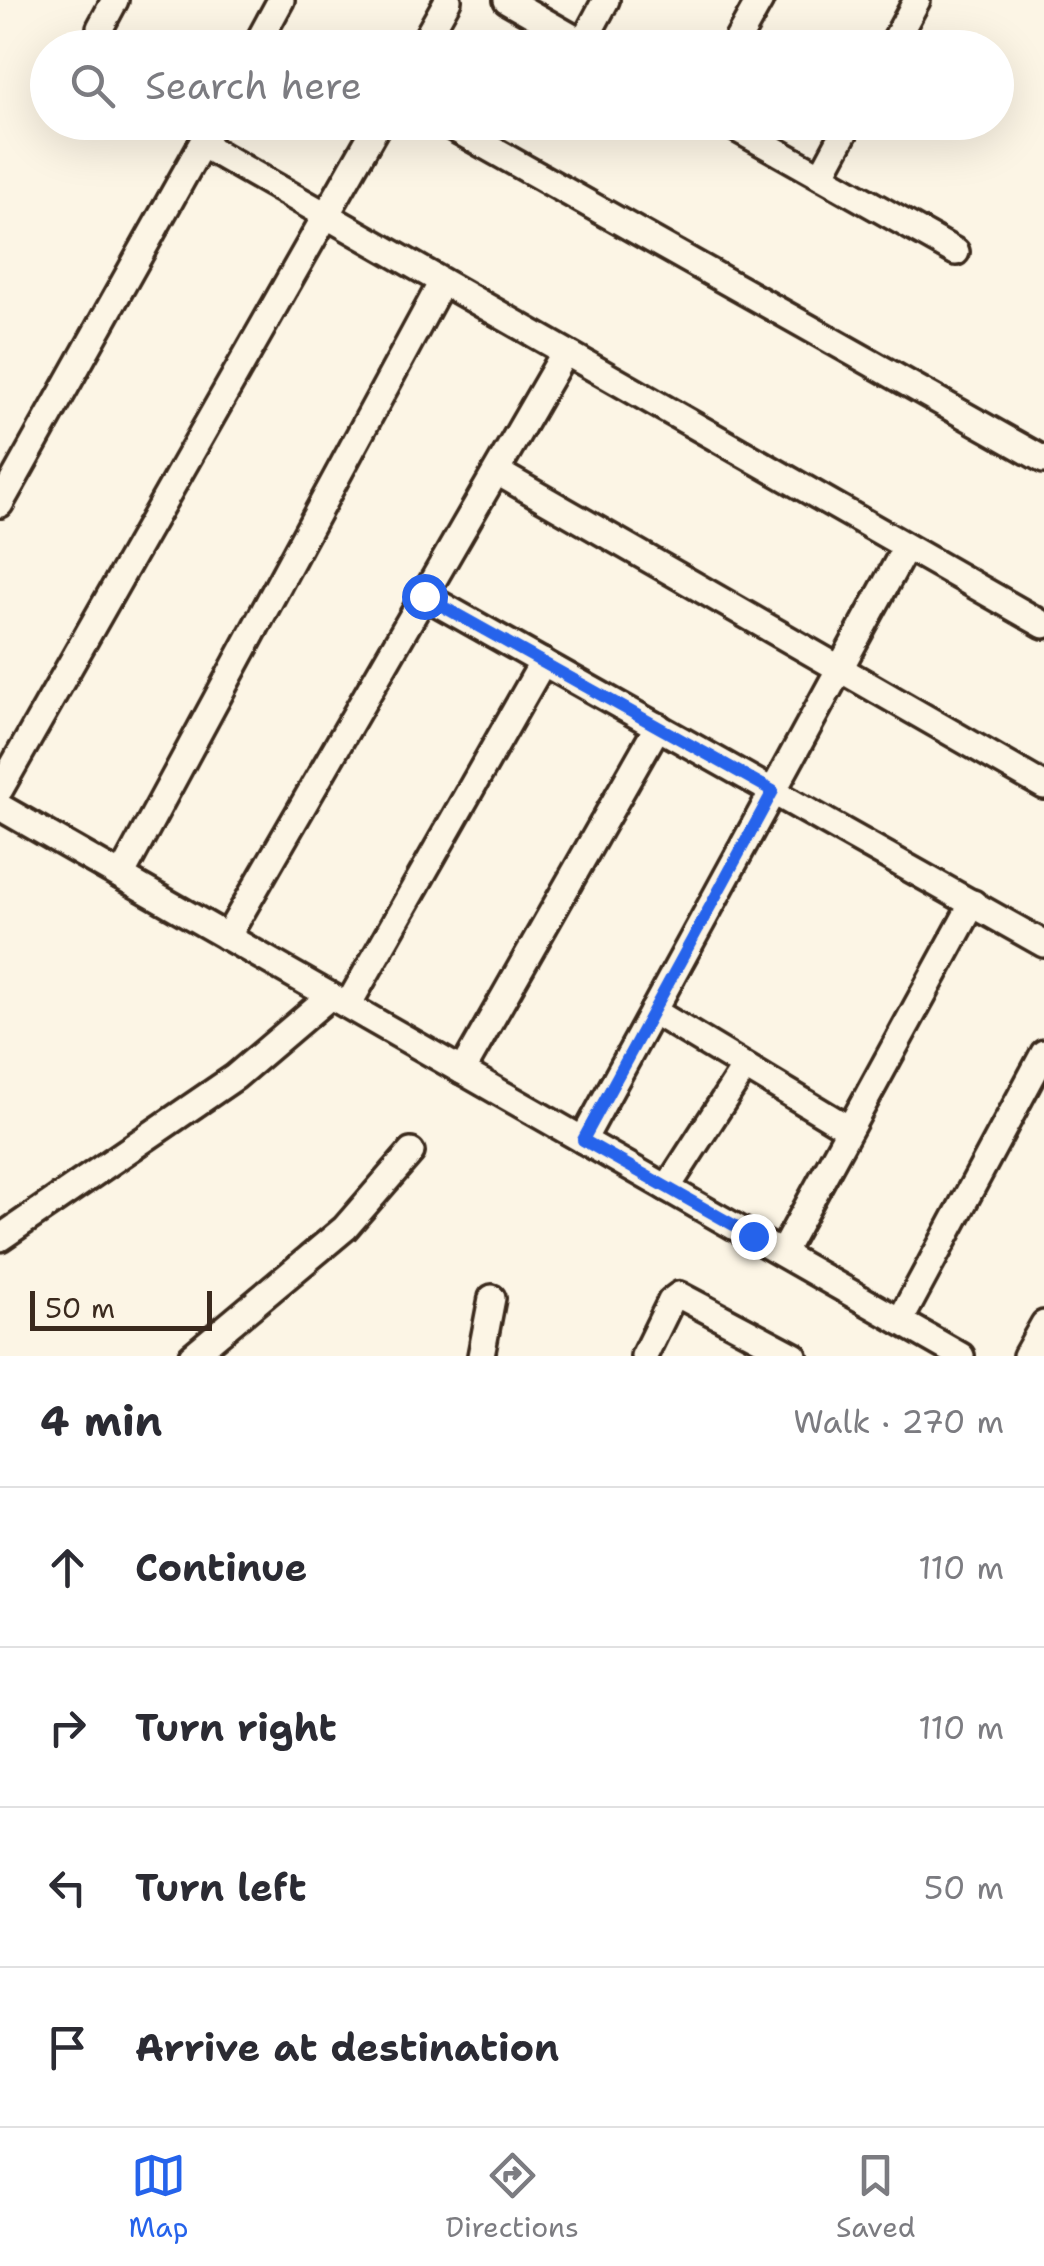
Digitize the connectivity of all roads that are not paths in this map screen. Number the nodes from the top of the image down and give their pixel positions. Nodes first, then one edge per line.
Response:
1 (115, 0) edge
2 (280, 0) edge
3 (448, 0) edge
4 (507, 0) edge
5 (606, 0) edge
6 (760, 0) edge
7 (918, 0) edge
8 (100, 28) dead end
9 (264, 30) edge
10 (432, 30) edge
11 (560, 30) edge
12 (593, 30) edge
13 (743, 30) edge
14 (901, 30) edge
15 (205, 140) edge
16 (217, 140) edge
17 (369, 140) edge
18 (475, 140) edge
19 (757, 140) edge
20 (840, 140) edge
21 (820, 176) junction
22 (326, 215) junction
23 (956, 252) dead end
24 (442, 282) junction
25 (565, 352) junction
26 (1044, 460) edge
27 (498, 473) junction
28 (0, 504) edge
29 (906, 546) junction
30 (424, 596) junction
31 (1044, 625) edge
32 (542, 662) junction
33 (840, 669) junction
34 (658, 726) junction
35 (1044, 786) edge
36 (0, 789) edge
37 (773, 791) junction
38 (0, 807) edge
39 (121, 876) junction
40 (973, 903) junction
41 (228, 937) junction
42 (1044, 944) edge
43 (339, 1001) junction
44 (653, 1011) junction
45 (1044, 1053) edge
46 (744, 1067) junction
47 (462, 1071) junction
48 (849, 1130) junction
49 (583, 1140) junction
50 (411, 1152) dead end
51 (668, 1188) junction
52 (0, 1238) edge
53 (782, 1253) junction
54 (492, 1298) dead end
55 (900, 1320) junction
56 (1044, 1324) edge
57 (192, 1356) edge
58 (481, 1356) edge
59 (644, 1356) edge
60 (794, 1356) edge
61 (961, 1356) edge
62 (1026, 1356) edge

1 - 8 street
2 - 9 street
3 - 10 street
4 - 11 street
5 - 12 street
6 - 13 street
7 - 14 street
15 - 28 street
16 - 22 street
17 - 22 street
18 - 26 street
19 - 21 street
20 - 21 street
21 - 23 street
22 - 24 street
22 - 36 street
24 - 25 street
24 - 39 street
25 - 27 street
25 - 29 street
27 - 30 street
27 - 33 street
29 - 31 street
29 - 33 street
30 - 32 street
30 - 41 street
32 - 34 street
32 - 43 street
33 - 35 street
33 - 37 street
34 - 37 street
34 - 47 street
37 - 40 street
37 - 44 street
38 - 39 street
39 - 41 street
40 - 42 street
40 - 48 street
41 - 43 street
43 - 47 street
43 - 52 street
44 - 46 street
44 - 49 street
45 - 55 street
46 - 48 street
46 - 51 street
47 - 49 street
48 - 53 street
49 - 51 street
50 - 57 street
51 - 53 street
53 - 55 street
54 - 58 street
55 - 61 street
56 - 62 street
59 - 60 street

